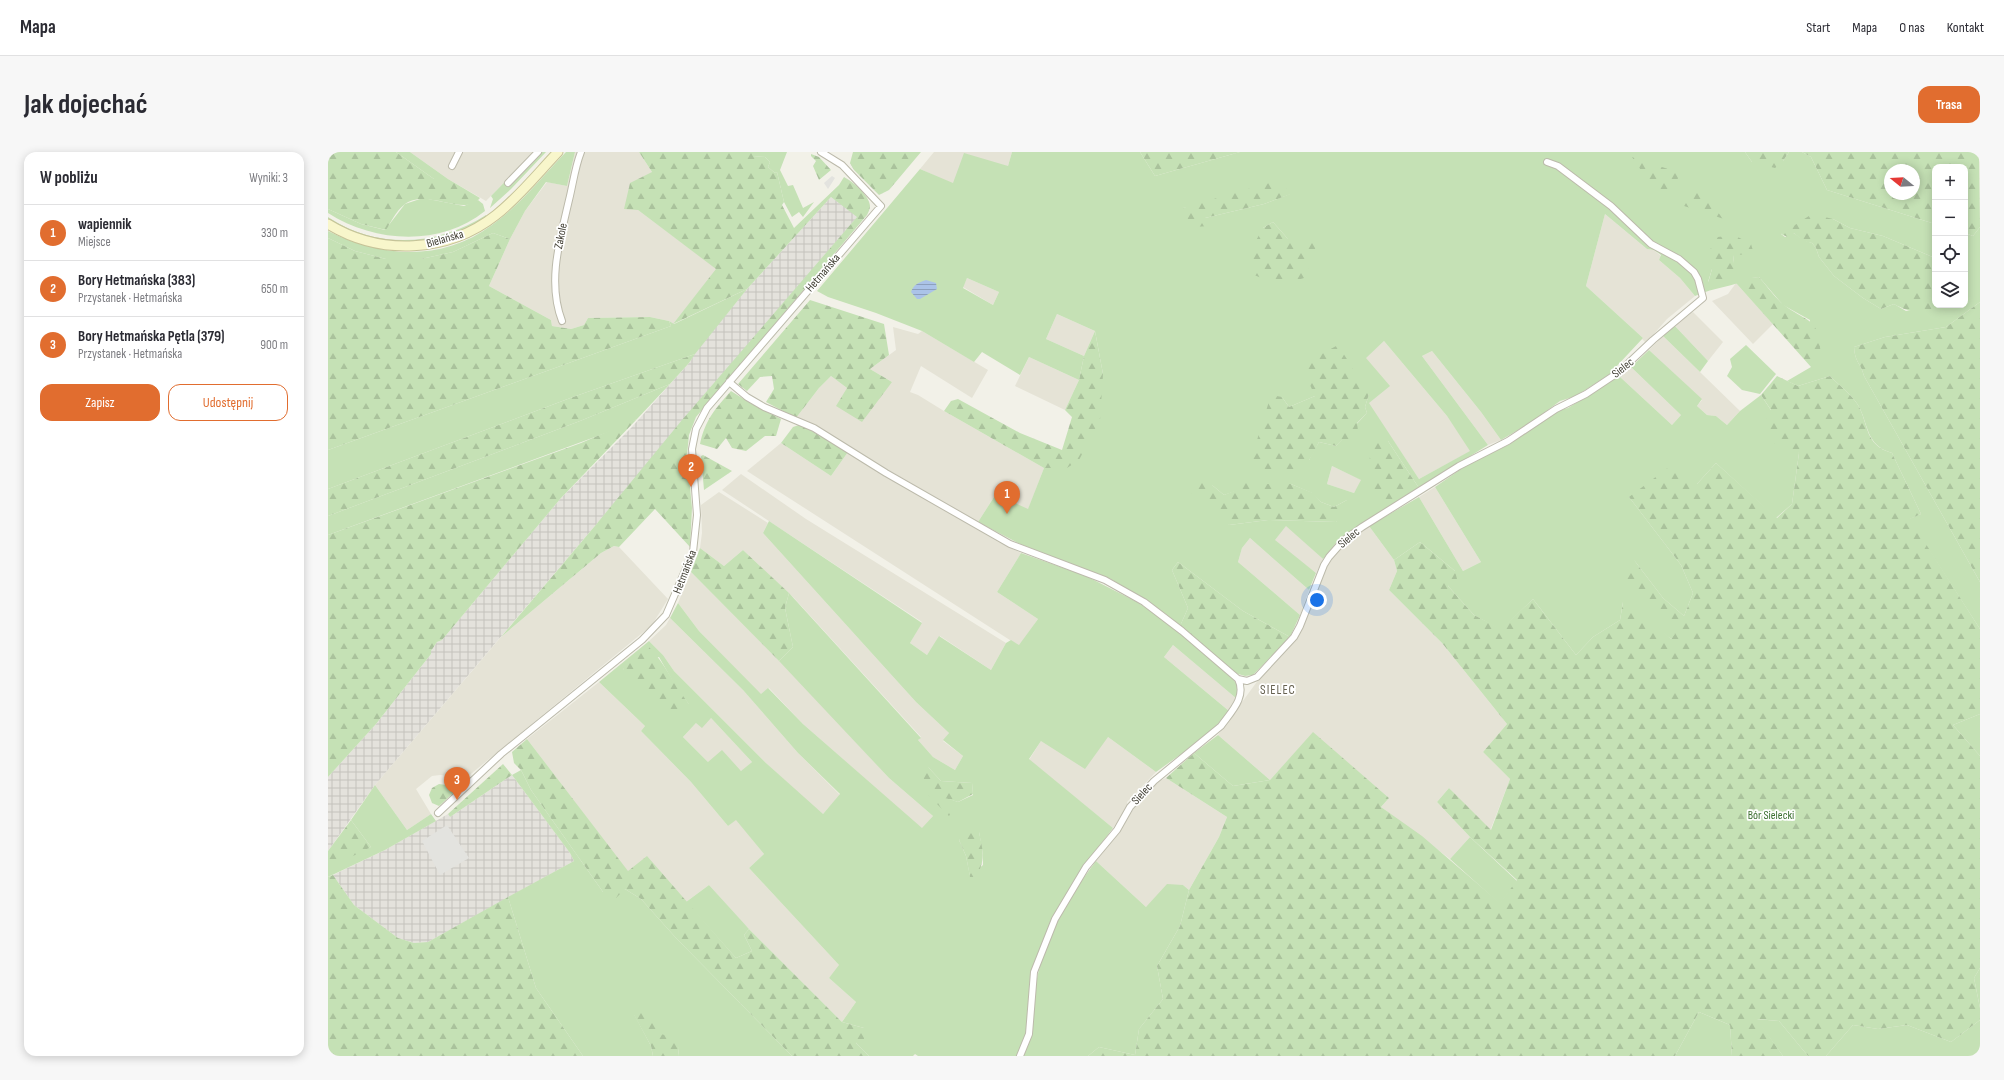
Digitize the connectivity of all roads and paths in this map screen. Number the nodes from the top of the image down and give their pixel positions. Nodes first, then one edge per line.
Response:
1 (459, 152) edge
2 (538, 152) edge
3 (558, 152) edge
4 (581, 152) edge
5 (821, 152) edge
6 (1547, 162) dead end
7 (452, 166) dead end
8 (508, 183) dead end
9 (328, 224) edge
10 (562, 321) dead end
11 (730, 382) junction
12 (1238, 679) junction
13 (438, 813) dead end
14 (1020, 1056) edge

1 - 7 street
2 - 8 street
3 - 9 street, Bielańska
4 - 10 street, Zakole
5 - 11 street, Hetmańska
6 - 12 street, Sielec
11 - 12 street
11 - 13 street, Hetmańska
12 - 14 street, Sielec

